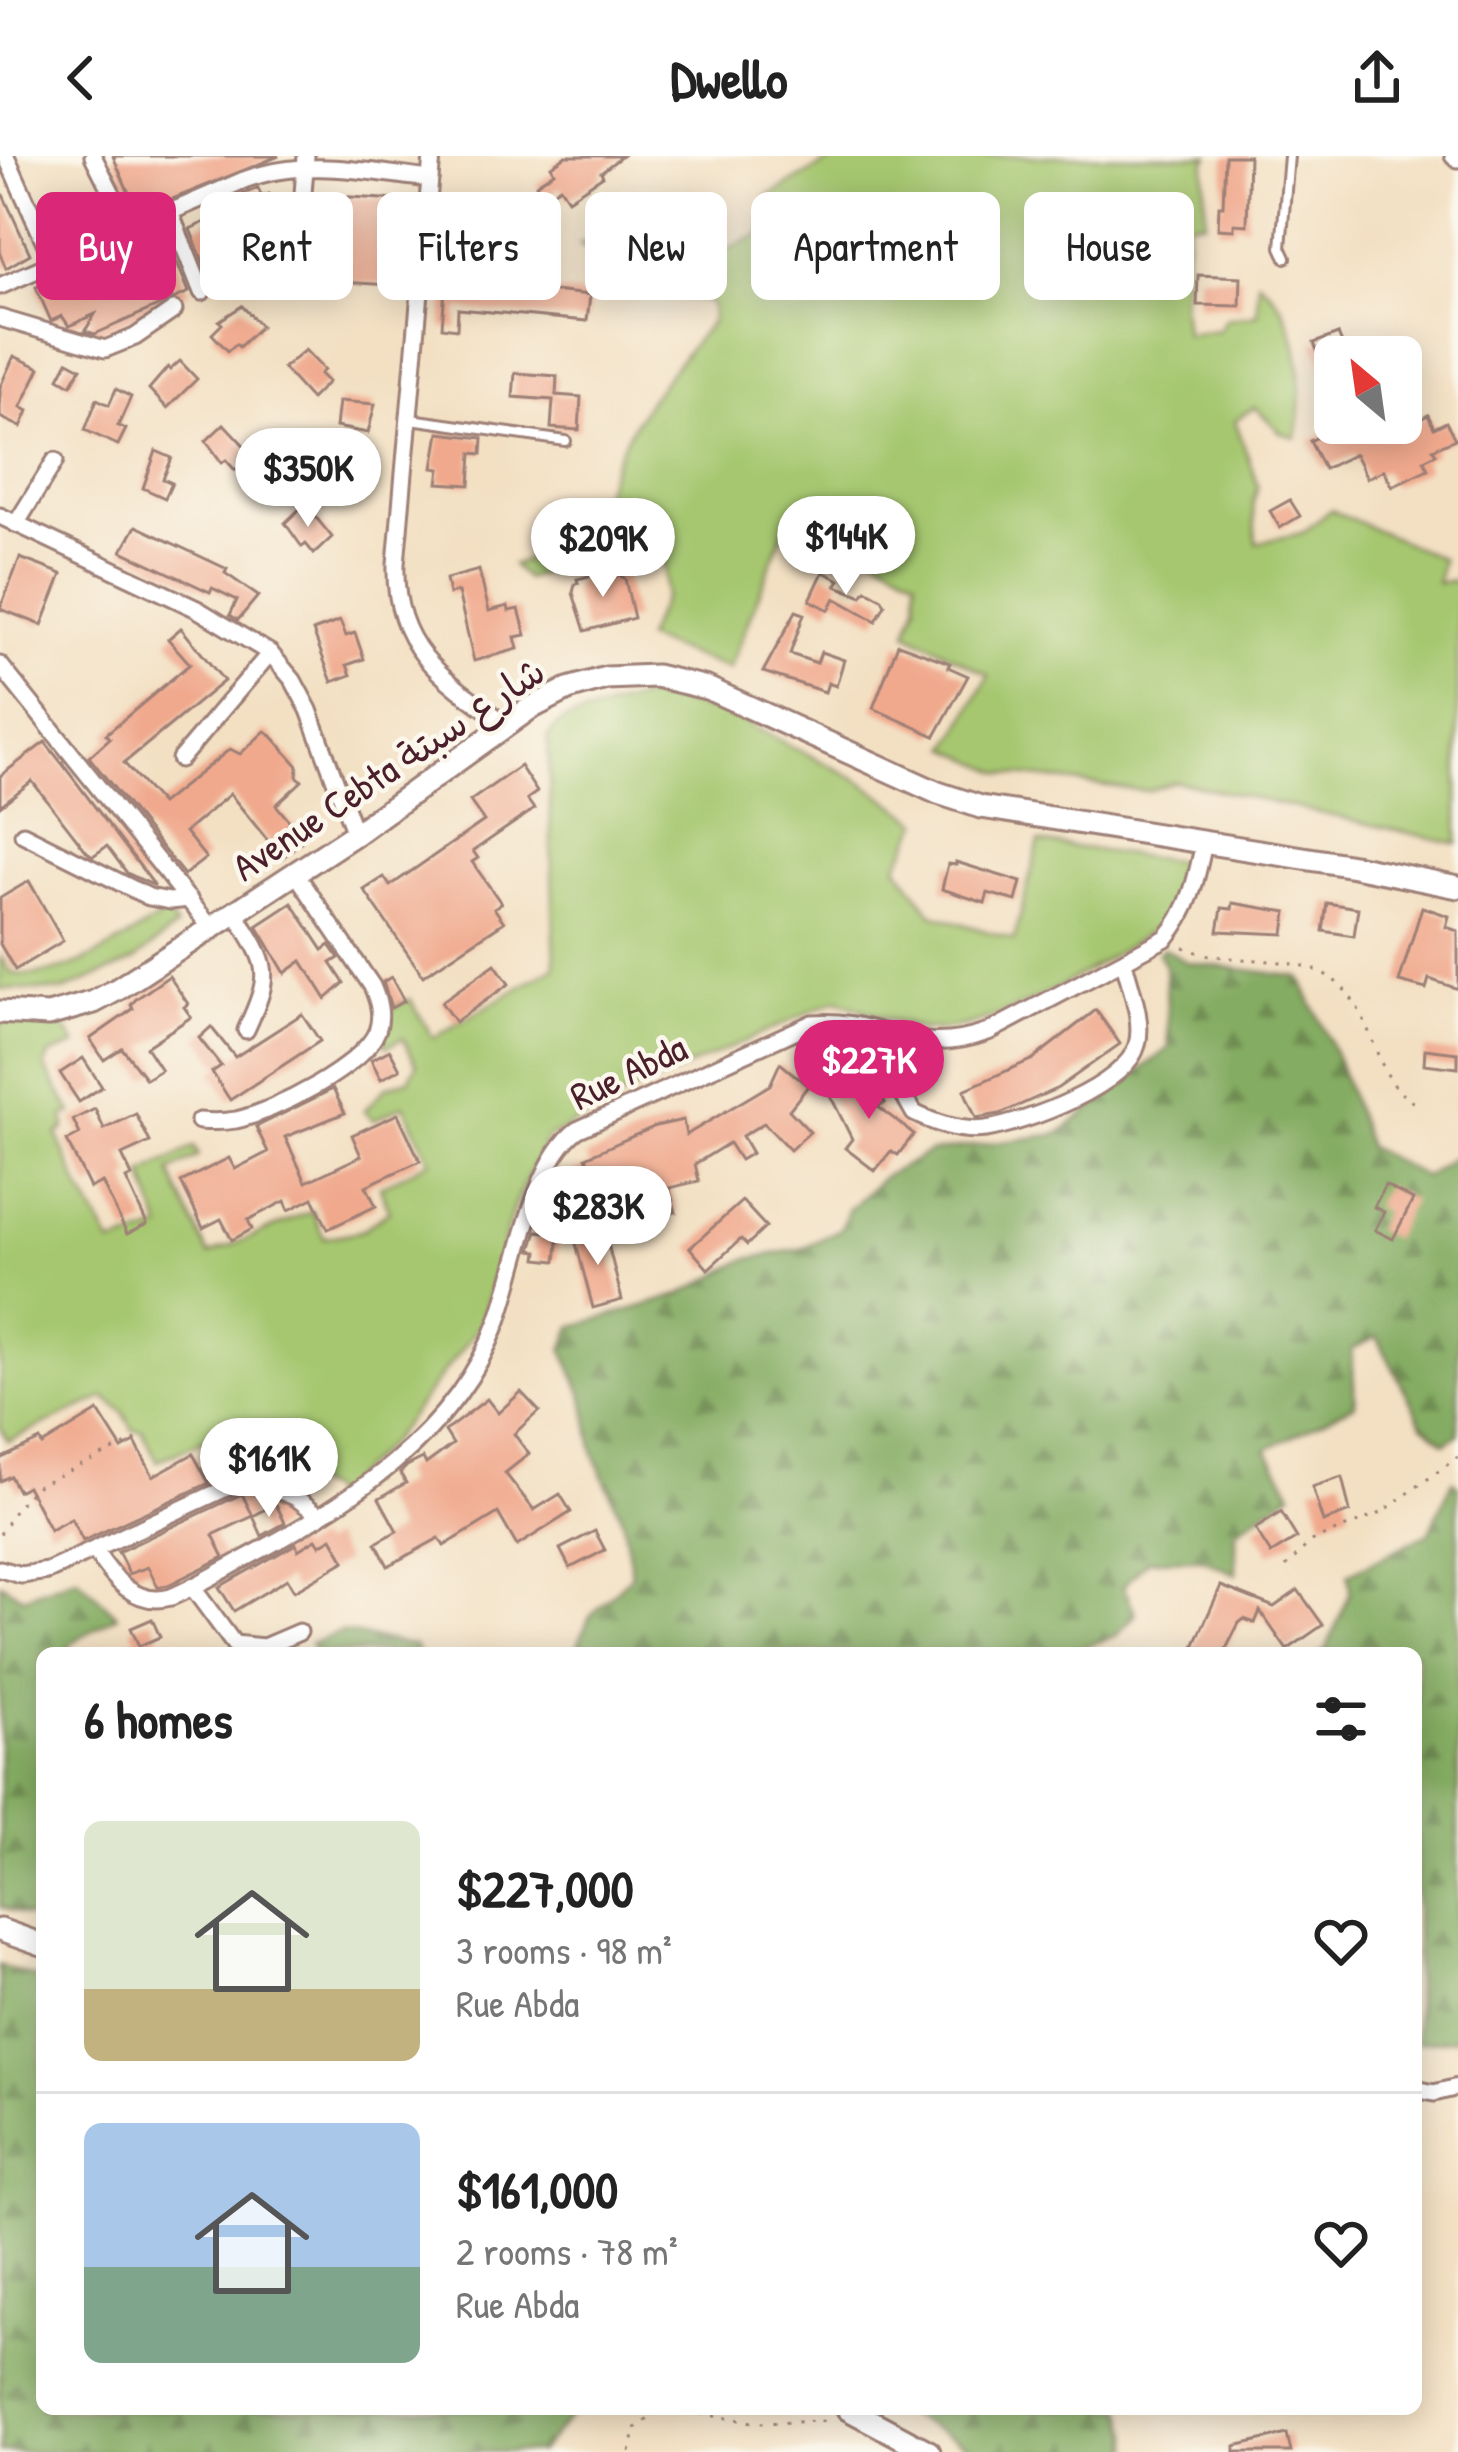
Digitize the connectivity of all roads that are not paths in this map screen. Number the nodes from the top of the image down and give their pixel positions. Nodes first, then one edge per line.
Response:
1 (6, 156) edge
2 (93, 156) edge
3 (432, 156) edge
4 (1289, 156) edge
5 (306, 161) edge
6 (430, 179) junction
7 (111, 192) edge
8 (303, 192) edge
9 (176, 210) edge
10 (36, 223) edge
11 (176, 227) edge
12 (1286, 258) dead end
13 (36, 272) edge
14 (0, 286) edge
15 (200, 287) edge
16 (174, 310) dead end
17 (0, 318) edge
18 (410, 419) junction
19 (566, 441) dead end
20 (55, 461) dead end
21 (8, 520) edge
22 (270, 652) junction
23 (0, 665) edge
24 (508, 725) junction
25 (180, 759) dead end
26 (23, 834) dead end
27 (355, 834) junction
28 (1204, 842) junction
29 (295, 872) junction
30 (1458, 887) edge
31 (188, 899) junction
32 (236, 913) junction
33 (212, 928) junction
34 (1124, 962) junction
35 (0, 1012) edge
36 (246, 1030) dead end
37 (885, 1034) junction
38 (199, 1121) dead end
39 (320, 1516) junction
40 (95, 1551) junction
41 (0, 1569) edge
42 (193, 1588) junction
43 (299, 1632) dead end
44 (0, 1930) edge
45 (36, 1943) edge
46 (1458, 2087) edge
47 (1422, 2090) edge
48 (859, 2415) edge
49 (929, 2452) edge

1 - 10 street
2 - 7 street
3 - 6 street
4 - 12 lane
5 - 6 street
5 - 8 street
5 - 9 street
6 - 18 street
11 - 15 street
13 - 14 street
16 - 17 street
18 - 19 lane
18 - 24 street
20 - 21 street
21 - 22 street
22 - 25 street
22 - 27 street
23 - 31 street
24 - 27 street, Avenue Cebta شارع سبتة
24 - 28 street, Avenue Cebta شارع سبتة
26 - 31 street
27 - 29 street, Avenue Cebta شارع سبتة
28 - 30 street, Avenue Cebta شارع سبتة
28 - 34 street, Rue Abda
29 - 32 street, Avenue Cebta شارع سبتة
29 - 38 street
31 - 33 street
32 - 33 street, Avenue Cebta شارع سبتة
32 - 36 street
33 - 35 street, Avenue Cebta شارع سبتة
34 - 37 street, Rue Abda
34 - 37 street
37 - 39 street, Rue Abda
39 - 40 street
39 - 42 street, Rue Abda
40 - 41 street
40 - 42 street, Rue Abda
42 - 43 street
44 - 45 street
46 - 47 street
48 - 49 street

